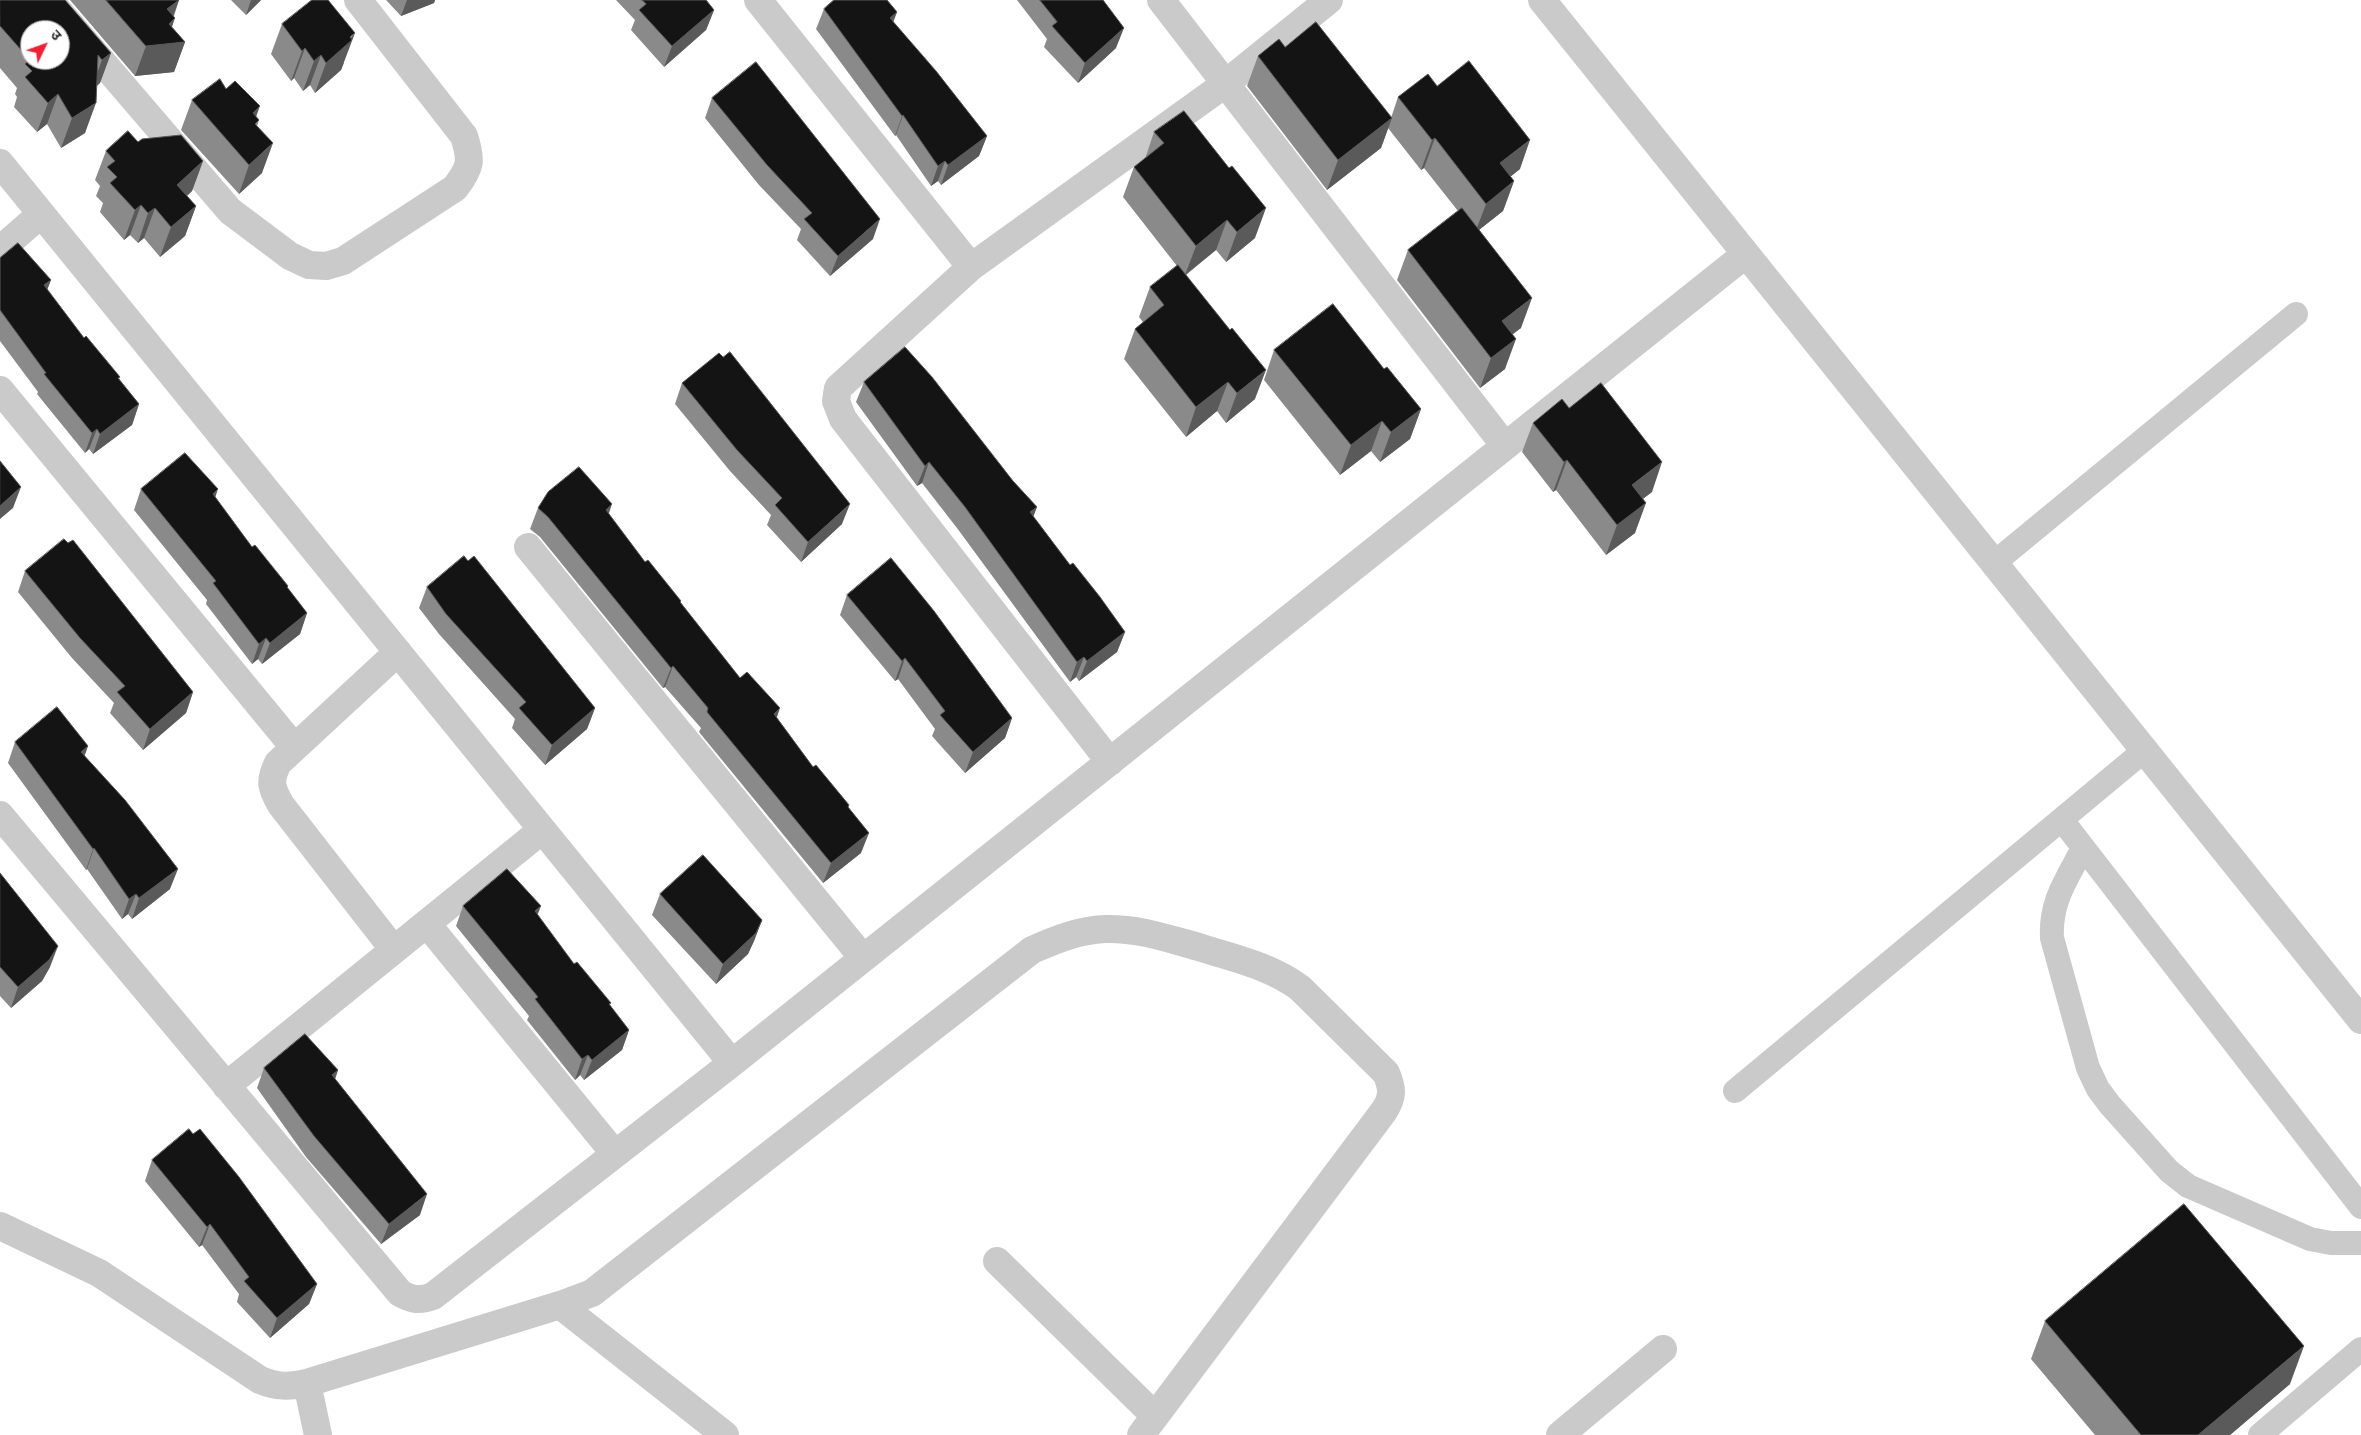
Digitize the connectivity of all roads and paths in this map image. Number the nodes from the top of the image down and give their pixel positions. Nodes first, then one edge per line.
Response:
1 (50, 0) edge
2 (358, 0) edge
3 (758, 0) edge
4 (1161, 0) edge
5 (1329, 0) edge
6 (1542, 0) edge
7 (1225, 84) junction
8 (0, 163) edge
9 (41, 214) junction
10 (0, 250) edge
11 (1746, 254) junction
12 (971, 267) junction
13 (2296, 314) dead end
14 (0, 390) edge
15 (1505, 446) junction
16 (528, 547) dead end
17 (1994, 563) junction
18 (398, 652) junction
19 (294, 747) junction
20 (2145, 750) junction
21 (1110, 762) junction
22 (0, 815) edge
23 (2062, 820) junction
24 (542, 830) junction
25 (2083, 848) junction
26 (427, 924) junction
27 (394, 950) junction
28 (863, 958) junction
29 (2361, 1020) edge
30 (732, 1063) junction
31 (226, 1086) junction
32 (1735, 1091) dead end
33 (615, 1154) junction
34 (2361, 1207) edge
35 (0, 1226) edge
36 (2361, 1243) edge
37 (997, 1261) dead end
38 (560, 1305) junction
39 (1663, 1349) dead end
40 (2361, 1349) edge
41 (308, 1383) junction
42 (1148, 1425) edge
43 (318, 1435) edge
44 (725, 1435) edge
45 (1560, 1435) edge
46 (2260, 1435) edge

1 - 2 street
3 - 12 street
4 - 7 street
5 - 7 street
6 - 11 street
7 - 12 street
7 - 15 street
8 - 9 street
9 - 10 street
9 - 18 street
11 - 15 street
11 - 17 street
12 - 21 street
13 - 17 lane
14 - 19 street
15 - 21 street
16 - 28 street
17 - 20 street
18 - 19 street
18 - 24 street
19 - 27 street
20 - 23 lane
20 - 29 street
21 - 28 street
22 - 31 street
23 - 25 lane
23 - 32 lane
24 - 26 street
24 - 30 street
25 - 34 lane
25 - 36 lane
26 - 27 street
26 - 33 street
27 - 31 street
28 - 30 street
30 - 33 street
31 - 33 street
35 - 41 street
37 - 42 street
38 - 41 street
38 - 42 street
38 - 44 street
39 - 45 street
40 - 46 lane
41 - 43 street

